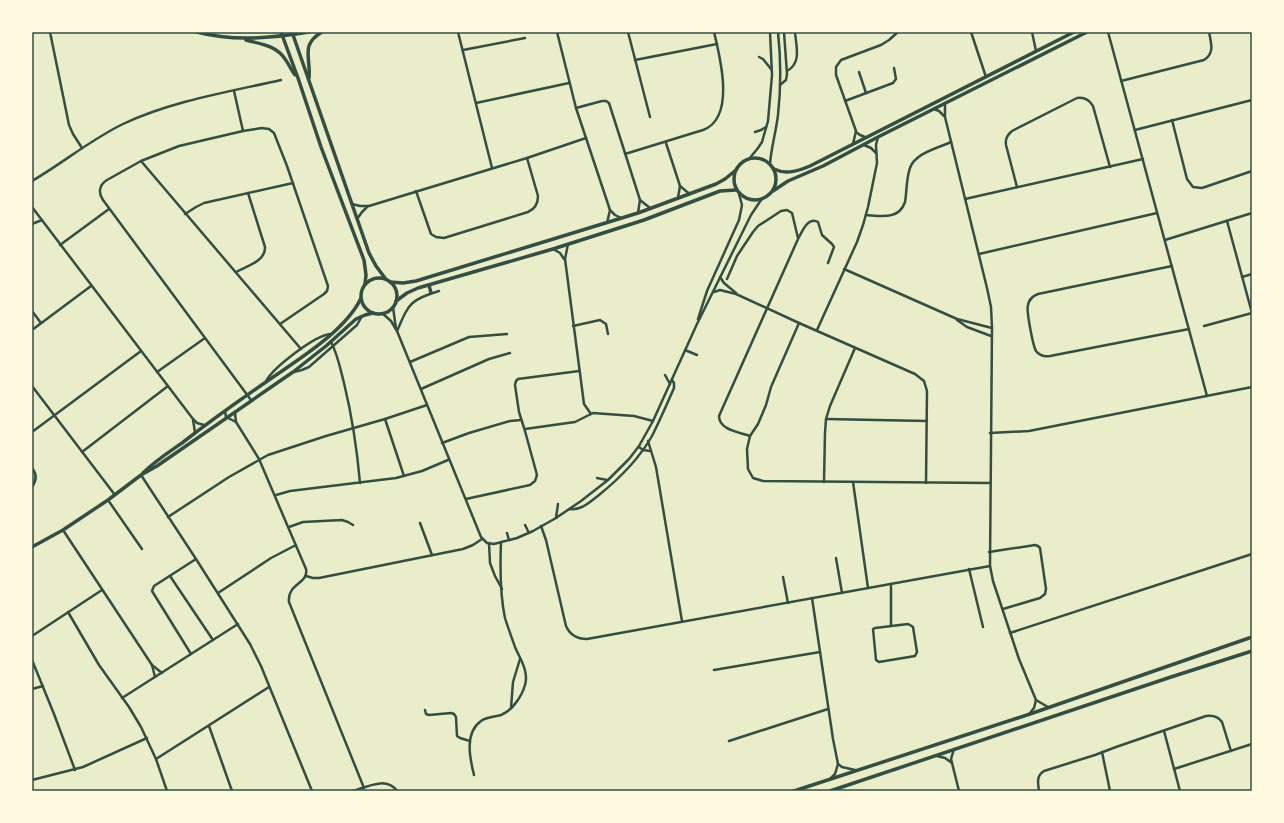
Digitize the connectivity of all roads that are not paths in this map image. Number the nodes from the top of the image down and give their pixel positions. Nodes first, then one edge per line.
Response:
1 (50, 32) edge
2 (197, 32) edge
3 (309, 32) edge
4 (322, 32) edge
5 (458, 32) edge
6 (557, 32) edge
7 (628, 32) edge
8 (714, 32) edge
9 (770, 32) edge
10 (778, 32) edge
11 (784, 32) edge
12 (795, 32) edge
13 (898, 32) edge
14 (971, 32) edge
15 (1032, 32) edge
16 (1074, 32) edge
17 (1087, 32) edge
18 (1108, 32) edge
19 (1209, 32) edge
20 (292, 33) edge
21 (281, 34) edge
22 (241, 38) junction
23 (525, 38) dead end
24 (717, 44) junction
25 (463, 50) junction
26 (1036, 51) junction
27 (759, 57) dead end
28 (635, 60) junction
29 (894, 68) dead end
30 (772, 70) junction
31 (787, 71) junction
32 (859, 72) dead end
33 (986, 76) junction
34 (298, 78) junction
35 (309, 79) junction
36 (282, 80) dead end
37 (1121, 81) junction
38 (570, 83) junction
39 (780, 85) junction
40 (234, 91) junction
41 (866, 93) junction
42 (1252, 100) edge
43 (845, 101) junction
44 (476, 102) junction
45 (946, 103) junction
46 (576, 108) junction
47 (934, 109) junction
48 (650, 117) dead end
49 (944, 117) junction
50 (1172, 120) junction
51 (766, 126) junction
52 (1134, 130) junction
53 (243, 131) junction
54 (856, 131) junction
55 (755, 132) dead end
56 (866, 137) junction
57 (878, 137) junction
58 (586, 138) junction
59 (951, 142) junction
60 (666, 143) junction
61 (853, 144) junction
62 (863, 144) junction
63 (82, 148) junction
64 (877, 153) junction
65 (625, 154) junction
66 (527, 158) junction
67 (749, 159) junction
68 (1143, 159) junction
69 (141, 161) junction
70 (770, 164) junction
71 (1110, 166) junction
72 (492, 168) junction
73 (774, 169) junction
74 (736, 170) junction
75 (1252, 171) edge
76 (32, 182) edge
77 (293, 183) junction
78 (680, 186) junction
79 (1017, 187) junction
80 (736, 190) junction
81 (416, 191) junction
82 (773, 191) junction
83 (248, 193) junction
84 (691, 194) junction
85 (740, 194) junction
86 (677, 199) junction
87 (965, 199) junction
88 (640, 200) junction
89 (761, 200) junction
90 (352, 204) junction
91 (369, 206) junction
92 (32, 207) edge
93 (109, 209) junction
94 (651, 209) junction
95 (610, 210) junction
96 (638, 213) junction
97 (1157, 213) junction
98 (1252, 213) edge
99 (186, 214) junction
100 (866, 215) junction
101 (620, 218) junction
102 (357, 219) junction
103 (42, 220) junction
104 (1227, 221) junction
105 (607, 223) junction
106 (32, 224) edge
107 (798, 239) junction
108 (1164, 240) junction
109 (568, 244) junction
110 (60, 245) junction
111 (526, 247) junction
112 (553, 249) junction
113 (979, 254) junction
114 (528, 256) junction
115 (492, 257) junction
116 (565, 259) junction
117 (475, 263) junction
118 (828, 263) dead end
119 (726, 265) junction
120 (494, 266) junction
121 (1172, 266) junction
122 (732, 268) junction
123 (844, 269) junction
124 (478, 271) junction
125 (236, 272) junction
126 (1252, 274) edge
127 (720, 277) junction
128 (1242, 277) junction
129 (385, 278) junction
130 (727, 279) dead end
131 (390, 282) junction
132 (365, 284) junction
133 (429, 285) junction
134 (91, 286) junction
135 (438, 291) dead end
136 (713, 292) junction
137 (431, 293) junction
138 (736, 294) junction
139 (361, 298) junction
140 (396, 301) junction
141 (393, 307) junction
142 (767, 307) junction
143 (32, 311) edge
144 (373, 313) junction
145 (382, 313) junction
146 (1252, 313) edge
147 (362, 316) junction
148 (957, 319) junction
149 (41, 323) junction
150 (799, 323) junction
151 (280, 324) junction
152 (697, 324) junction
153 (573, 326) junction
154 (1204, 326) dead end
155 (992, 328) junction
156 (1189, 329) junction
157 (32, 330) edge
158 (817, 330) junction
159 (397, 331) junction
160 (331, 334) junction
161 (507, 334) dead end
162 (608, 334) dead end
163 (991, 336) junction
164 (205, 338) junction
165 (331, 342) junction
166 (333, 346) junction
167 (855, 348) junction
168 (301, 349) junction
169 (685, 350) junction
170 (141, 351) junction
171 (510, 353) dead end
172 (697, 355) dead end
173 (410, 362) junction
174 (579, 371) junction
175 (157, 372) junction
176 (293, 372) junction
177 (665, 376) dead end
178 (672, 380) junction
179 (266, 382) junction
180 (670, 384) junction
181 (32, 386) edge
182 (168, 386) junction
183 (1252, 387) edge
184 (421, 389) junction
185 (248, 395) junction
186 (1207, 396) junction
187 (251, 400) junction
188 (427, 405) junction
189 (225, 411) junction
190 (235, 411) junction
191 (591, 414) junction
192 (54, 415) junction
193 (226, 417) junction
194 (193, 419) junction
195 (385, 419) junction
196 (826, 419) junction
197 (522, 420) junction
198 (653, 421) junction
199 (927, 421) junction
200 (236, 422) junction
201 (204, 425) junction
202 (354, 428) junction
203 (524, 429) junction
204 (32, 432) edge
205 (195, 432) junction
206 (990, 433) junction
207 (750, 436) junction
208 (648, 441) junction
209 (442, 443) junction
210 (639, 447) junction
211 (643, 450) junction
212 (651, 451) junction
213 (82, 452) junction
214 (259, 459) junction
215 (448, 460) junction
216 (32, 468) edge
217 (141, 475) junction
218 (404, 476) junction
219 (597, 478) dead end
220 (608, 480) junction
221 (824, 482) junction
222 (853, 482) junction
223 (360, 483) junction
224 (926, 483) junction
225 (990, 484) junction
226 (32, 487) edge
227 (114, 495) junction
228 (276, 495) junction
229 (466, 499) junction
230 (108, 500) junction
231 (558, 504) dead end
232 (569, 509) junction
233 (168, 516) junction
234 (556, 518) junction
235 (420, 524) dead end
236 (353, 525) dead end
237 (525, 525) dead end
238 (541, 526) junction
239 (289, 527) junction
240 (63, 530) junction
241 (507, 533) dead end
242 (529, 533) junction
243 (482, 539) junction
244 (509, 540) junction
245 (501, 542) junction
246 (489, 543) junction
247 (296, 545) junction
248 (32, 547) edge
249 (142, 549) dead end
250 (989, 552) junction
251 (1252, 554) edge
252 (432, 555) junction
253 (196, 558) junction
254 (836, 558) dead end
255 (990, 566) junction
256 (969, 569) junction
257 (170, 576) junction
258 (306, 576) junction
259 (783, 577) dead end
260 (891, 584) junction
261 (868, 588) junction
262 (502, 589) junction
263 (102, 590) junction
264 (218, 593) junction
265 (842, 593) junction
266 (812, 598) junction
267 (788, 603) junction
268 (1003, 610) junction
269 (68, 612) junction
270 (682, 620) junction
271 (238, 624) junction
272 (891, 626) junction
273 (983, 627) dead end
274 (1010, 633) junction
275 (32, 636) edge
276 (1252, 637) edge
277 (213, 640) junction
278 (1252, 651) edge
279 (820, 652) junction
280 (191, 654) junction
281 (520, 659) junction
282 (32, 660) edge
283 (152, 665) junction
284 (714, 670) dead end
285 (162, 673) junction
286 (155, 677) junction
287 (43, 686) junction
288 (269, 687) junction
289 (32, 689) edge
290 (122, 698) junction
291 (1036, 700) junction
292 (1048, 707) junction
293 (511, 708) junction
294 (828, 709) junction
295 (425, 710) dead end
296 (1030, 714) junction
297 (209, 726) junction
298 (1164, 731) junction
299 (147, 738) junction
300 (470, 741) junction
301 (729, 741) dead end
302 (1252, 744) edge
303 (954, 749) junction
304 (1231, 751) junction
305 (1102, 752) junction
306 (937, 756) junction
307 (156, 759) junction
308 (952, 763) junction
309 (838, 764) junction
310 (1174, 769) junction
311 (75, 770) junction
312 (855, 770) junction
313 (474, 775) dead end
314 (831, 778) junction
315 (32, 780) edge
316 (364, 788) junction
317 (167, 791) edge
318 (232, 791) edge
319 (312, 791) edge
320 (353, 791) edge
321 (397, 791) edge
322 (794, 791) edge
323 (830, 791) edge
324 (959, 791) edge
325 (1039, 791) edge
326 (1110, 791) edge
327 (1180, 791) edge

1 - 63 street
2 - 22 street
3 - 20 street
4 - 35 street
5 - 25 street
6 - 38 street
7 - 28 street
8 - 24 street
9 - 30 street
10 - 39 street
11 - 31 street
12 - 31 street
13 - 43 street
14 - 33 street
15 - 26 street
16 - 26 street
17 - 45 street
18 - 37 street
19 - 37 street
20 - 21 street
20 - 35 street
21 - 22 street
21 - 34 street
22 - 34 street
23 - 25 street
24 - 28 street
24 - 60 street
25 - 44 street
26 - 33 street
27 - 30 street
28 - 48 street
29 - 41 street
30 - 51 street
31 - 39 street
32 - 41 street
33 - 56 street
34 - 132 street
35 - 90 street
36 - 40 street
37 - 52 street
38 - 44 street
38 - 46 street
39 - 70 street
40 - 53 street
40 - 63 street
41 - 43 street
42 - 50 street
43 - 54 street
44 - 72 street
45 - 47 street
45 - 49 street
46 - 58 street
46 - 65 street
47 - 49 street
47 - 57 street
49 - 59 street
50 - 52 street
50 - 75 street
51 - 55 street
51 - 67 street
52 - 68 street
53 - 69 street
53 - 77 street
54 - 56 street
54 - 61 street
56 - 61 street
57 - 62 street
57 - 64 street
58 - 66 street
58 - 95 street
59 - 87 street
59 - 100 street
60 - 65 street
60 - 78 street
61 - 73 street
62 - 64 street
62 - 82 street
63 - 76 street
64 - 100 street
65 - 88 street
66 - 72 street
66 - 81 street
67 - 70 street
67 - 74 street
68 - 71 street
68 - 97 street
69 - 93 street
69 - 99 street
70 - 73 street
71 - 79 street
71 - 79 street
72 - 81 street
73 - 82 street
74 - 80 street
74 - 84 street
77 - 83 street
77 - 151 street
78 - 84 street
78 - 86 street
79 - 87 street
80 - 85 street
80 - 109 street
81 - 91 street
82 - 89 street
83 - 99 street
83 - 125 street
84 - 86 street
85 - 89 street
85 - 152 street
86 - 94 street
87 - 113 street
88 - 94 street
88 - 96 street
89 - 119 street
90 - 91 street
90 - 102 street
91 - 102 street
92 - 103 street
93 - 110 street
93 - 164 street
94 - 96 street
95 - 101 street
95 - 105 street
96 - 101 street
97 - 108 street
97 - 113 street
98 - 104 street
99 - 125 street
100 - 123 street
101 - 105 street
102 - 129 street
103 - 106 street
103 - 110 street
104 - 108 street
104 - 128 street
105 - 111 street
107 - 118 street
107 - 122 street
107 - 142 street
108 - 121 street
109 - 112 street
109 - 116 street
110 - 134 street
111 - 114 street
111 - 115 street
112 - 114 street
112 - 116 street
113 - 155 street
114 - 120 street
115 - 117 street
115 - 120 street
116 - 153 street
117 - 124 street
117 - 131 street
119 - 122 street
119 - 127 street
120 - 124 street
121 - 156 street
121 - 156 street
122 - 130 street
123 - 148 street
123 - 158 street
124 - 133 street
125 - 151 street
126 - 128 street
127 - 136 street
127 - 138 street
128 - 146 street
129 - 131 street
129 - 132 street
131 - 140 street
132 - 139 street
133 - 137 street
133 - 140 street
134 - 149 street
134 - 170 street
135 - 137 street
136 - 138 street
136 - 152 street
137 - 159 street
138 - 142 street
139 - 144 street
139 - 160 street
140 - 141 street
141 - 145 street
141 - 159 street
142 - 150 street
142 - 207 street
143 - 149 street
144 - 145 street
144 - 147 street
145 - 159 street
146 - 154 street
147 - 165 street
147 - 166 street
148 - 155 street
148 - 163 street
149 - 157 street
150 - 158 street
150 - 207 street
151 - 168 street
152 - 169 street
153 - 162 street
153 - 174 street
155 - 163 street
156 - 186 street
158 - 167 street
159 - 173 street
160 - 168 street
160 - 179 street
161 - 173 street
163 - 206 street
164 - 175 street
164 - 185 street
165 - 166 street
165 - 176 street
166 - 176 street
166 - 202 street
167 - 196 street
167 - 199 street
168 - 179 street
169 - 172 street
169 - 178 street
170 - 175 street
170 - 192 street
171 - 184 street
173 - 184 street
174 - 191 street
174 - 197 street
175 - 182 street
176 - 187 street
177 - 180 street
178 - 180 street
178 - 208 street
179 - 185 street
180 - 198 street
181 - 192 street
182 - 194 street
182 - 213 street
183 - 186 street
184 - 188 street
185 - 187 street
185 - 189 street
186 - 206 street
187 - 190 street
188 - 195 street
188 - 209 street
189 - 193 street
189 - 201 street
190 - 193 street
190 - 200 street
191 - 198 street
191 - 203 street
192 - 204 street
192 - 213 street
193 - 200 street
193 - 217 street
194 - 201 street
194 - 205 street
195 - 202 street
195 - 218 street
196 - 199 street
196 - 221 street
197 - 203 street
197 - 209 street
198 - 210 street
199 - 224 street
200 - 214 street
201 - 205 street
202 - 214 street
202 - 223 street
203 - 229 street
205 - 217 street
206 - 225 street
207 - 221 street
208 - 211 street
208 - 212 street
209 - 215 street
210 - 211 street
210 - 220 street
211 - 212 street
211 - 232 street
212 - 270 street
213 - 227 street
214 - 228 street
214 - 233 street
215 - 218 street
215 - 229 street
216 - 226 street
217 - 227 street
217 - 233 street
218 - 223 street
219 - 220 street
220 - 232 street
221 - 222 street
222 - 224 street
222 - 261 street
223 - 228 street
224 - 225 street
225 - 250 street
227 - 230 street
228 - 239 street
229 - 243 street
230 - 240 street
230 - 249 street
231 - 234 street
232 - 234 street
233 - 253 street
234 - 238 street
235 - 252 street
236 - 239 street
237 - 242 street
238 - 242 street
238 - 270 street
239 - 247 street
240 - 248 street
240 - 263 street
241 - 244 street
242 - 244 street
243 - 246 street
243 - 252 street
244 - 245 street
245 - 246 street
245 - 262 street
246 - 262 street
247 - 258 street
247 - 264 street
250 - 255 street
250 - 268 street
251 - 274 street
252 - 258 street
253 - 257 street
253 - 264 street
254 - 265 street
255 - 256 street
255 - 268 street
256 - 260 street
256 - 273 street
257 - 277 street
257 - 280 street
258 - 316 street
259 - 267 street
260 - 261 street
260 - 272 street
261 - 265 street
262 - 281 street
263 - 269 street
263 - 283 street
264 - 271 street
265 - 266 street
266 - 267 street
266 - 279 street
267 - 270 street
268 - 274 street
269 - 275 street
269 - 290 street
271 - 277 street
271 - 288 street
272 - 272 street
274 - 291 street
276 - 292 street
277 - 280 street
278 - 303 street
279 - 284 street
279 - 294 street
280 - 285 street
281 - 293 street
281 - 293 street
282 - 287 street
283 - 285 street
283 - 286 street
285 - 286 street
286 - 290 street
287 - 289 street
287 - 311 street
288 - 297 street
288 - 319 street
290 - 299 street
291 - 292 street
291 - 296 street
292 - 296 street
293 - 300 street
294 - 301 street
294 - 309 street
295 - 300 street
296 - 312 street
297 - 307 street
297 - 318 street
298 - 304 street
298 - 305 street
298 - 310 street
299 - 307 street
299 - 311 street
300 - 313 street
302 - 304 street
303 - 306 street
303 - 308 street
304 - 310 street
305 - 325 street
305 - 326 street
306 - 308 street
306 - 323 street
307 - 317 street
308 - 324 street
309 - 312 street
309 - 314 street
310 - 327 street
311 - 315 street
312 - 314 street
314 - 322 street
316 - 320 street
316 - 321 street

